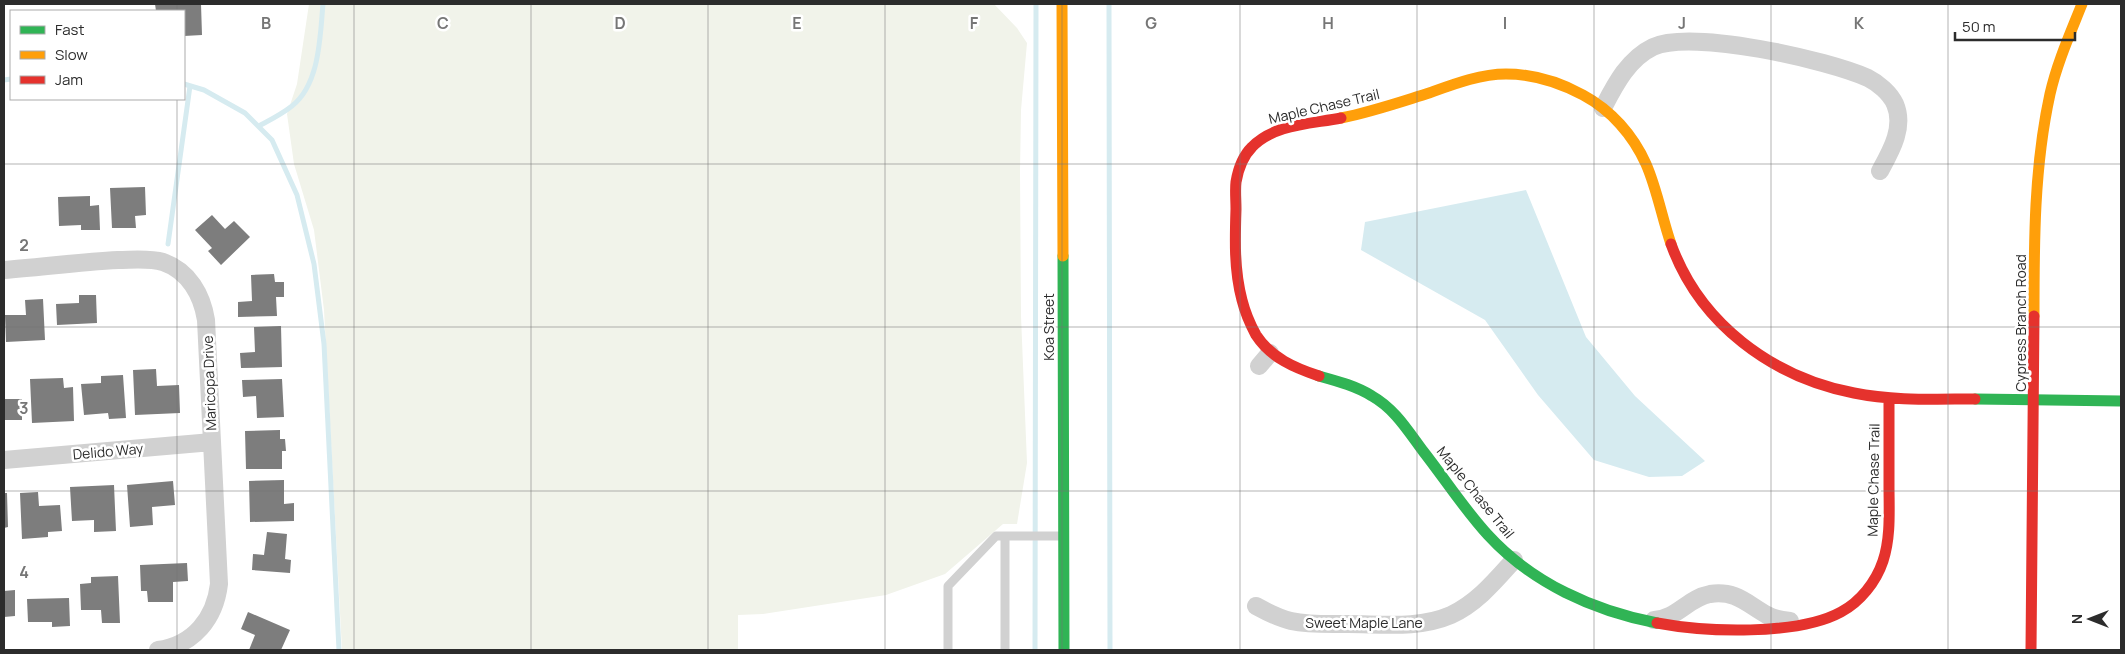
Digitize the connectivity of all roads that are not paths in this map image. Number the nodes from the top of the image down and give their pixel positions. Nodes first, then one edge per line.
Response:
1 (1062, 4) edge
2 (2082, 4) edge
3 (1603, 108) junction
4 (1880, 171) dead end
5 (4, 270) edge
6 (1270, 353) junction
7 (1259, 366) dead end
8 (1889, 398) junction
9 (2034, 400) junction
10 (2121, 401) edge
11 (212, 442) junction
12 (4, 460) edge
13 (1005, 536) junction
14 (1064, 536) junction
15 (1514, 560) junction
16 (1256, 606) dead end
17 (1643, 621) junction
18 (1803, 623) junction
19 (158, 650) edge
20 (948, 650) edge
21 (1004, 650) edge
22 (1064, 650) edge
23 (2031, 650) edge

1 - 14 street, Koa Street
2 - 9 street, Cypress Branch Road
3 - 4 street
3 - 6 street, Maple Chase Trail
3 - 8 street, Maple Chase Trail
5 - 11 street, Maricopa Drive
6 - 7 street
6 - 15 street, Maple Chase Trail
8 - 9 street, Maple Chase Trail
8 - 18 street, Maple Chase Trail
9 - 10 street, Maple Chase Trail
9 - 23 street, Cypress Branch Road
11 - 12 street, Delido Way
11 - 19 street, Maricopa Drive
13 - 14 lane
13 - 20 lane
13 - 21 lane
14 - 22 street, Koa Street
15 - 16 street, Sweet Maple Lane
15 - 17 street, Maple Chase Trail
17 - 18 street, Maple Chase Trail
17 - 18 street

